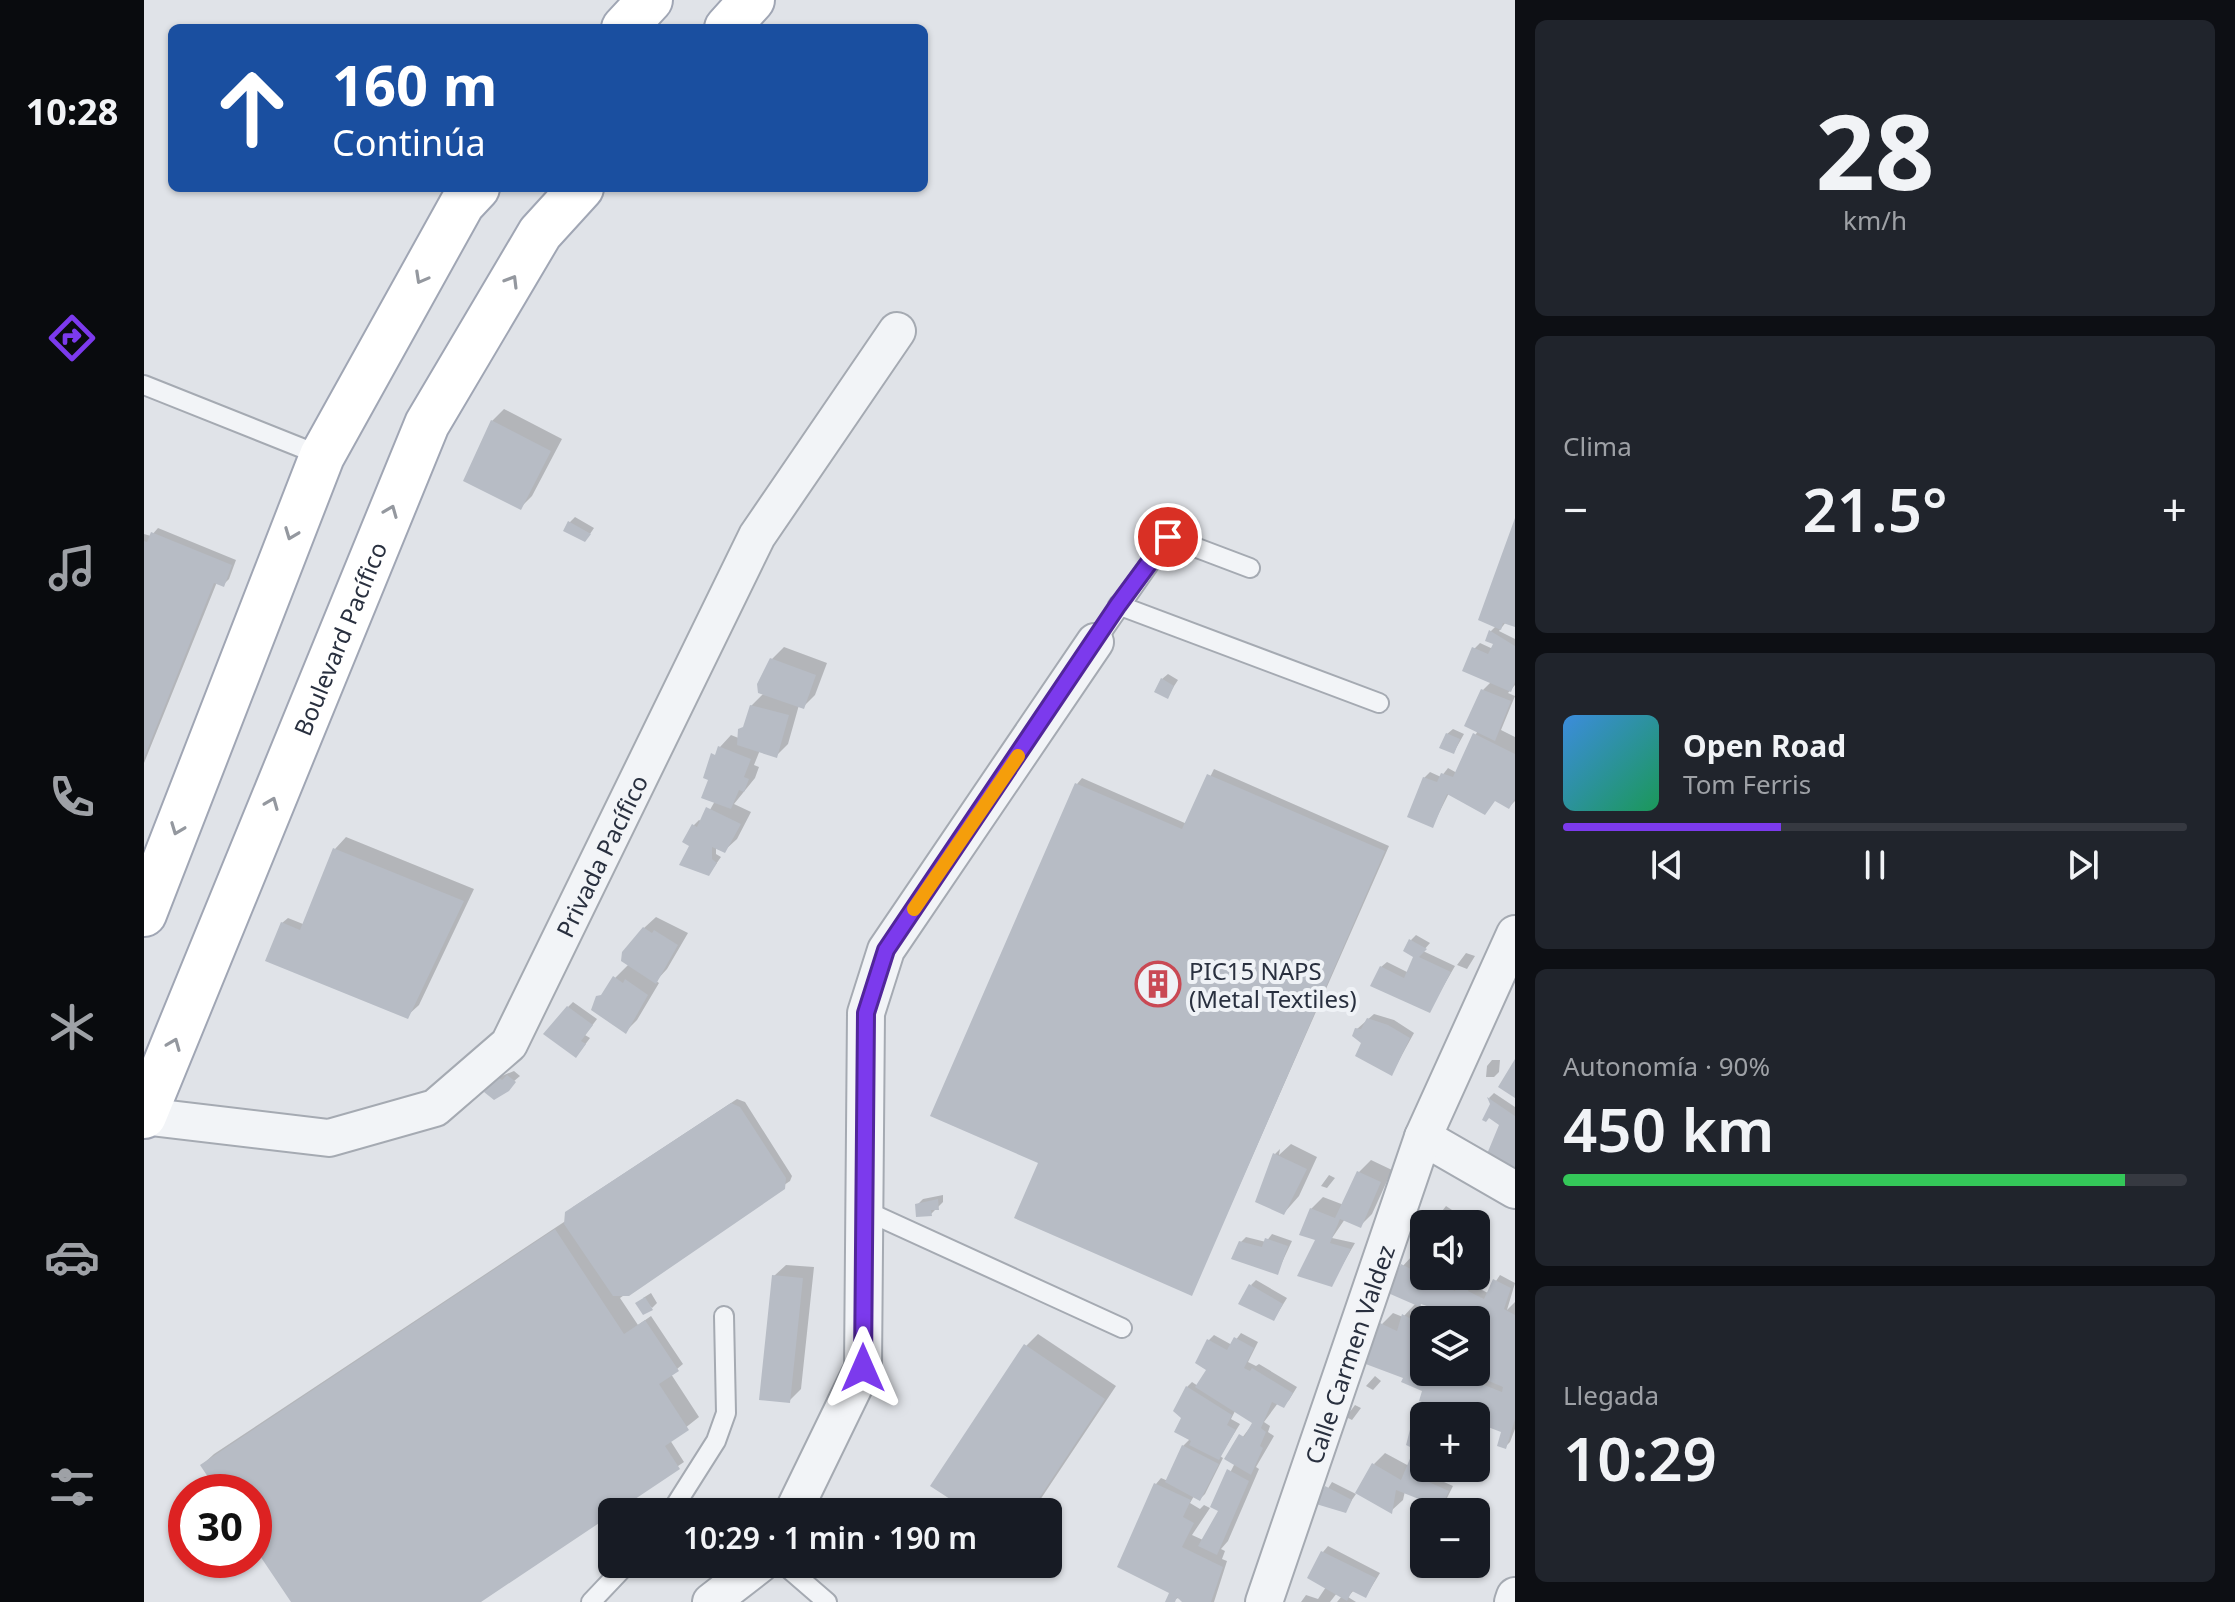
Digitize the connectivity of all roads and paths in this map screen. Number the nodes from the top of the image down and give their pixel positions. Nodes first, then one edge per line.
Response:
1 (650, 0) edge
2 (752, 0) edge
3 (628, 24) edge
4 (731, 24) edge
5 (473, 192) edge
6 (577, 192) edge
7 (897, 331) dead end
8 (144, 385) edge
9 (322, 456) junction
10 (1250, 568) dead end
11 (1118, 605) junction
12 (1095, 642) joint
13 (1379, 703) dead end
14 (144, 914) edge
15 (1515, 934) edge
16 (144, 1116) edge
17 (1423, 1137) junction
18 (1515, 1190) edge
19 (864, 1210) junction
20 (724, 1316) dead end
21 (1122, 1328) dead end
22 (680, 1498) edge
23 (800, 1498) edge
24 (614, 1578) edge
25 (742, 1578) edge
26 (799, 1578) edge
27 (1515, 1596) edge
28 (591, 1602) edge
29 (711, 1602) edge
30 (827, 1602) edge
31 (1264, 1602) edge
32 (1513, 1602) edge

1 - 3 main road
2 - 4 main road
5 -> 9 main road
16 -> 6 main road, Boulevard Pacífico
7 - 16 street, Privada Pacífico
8 - 9 lane
9 -> 14 main road
10 - 11 lane
11 - 12 lane
11 - 13 lane
12 - 19 street
15 - 17 street, Calle Carmen Valdez
17 - 18 street
17 - 31 street, Calle Carmen Valdez
19 - 21 lane
19 - 23 street
20 - 22 lane
24 - 28 lane
25 - 29 street
26 - 30 lane
27 - 32 street

